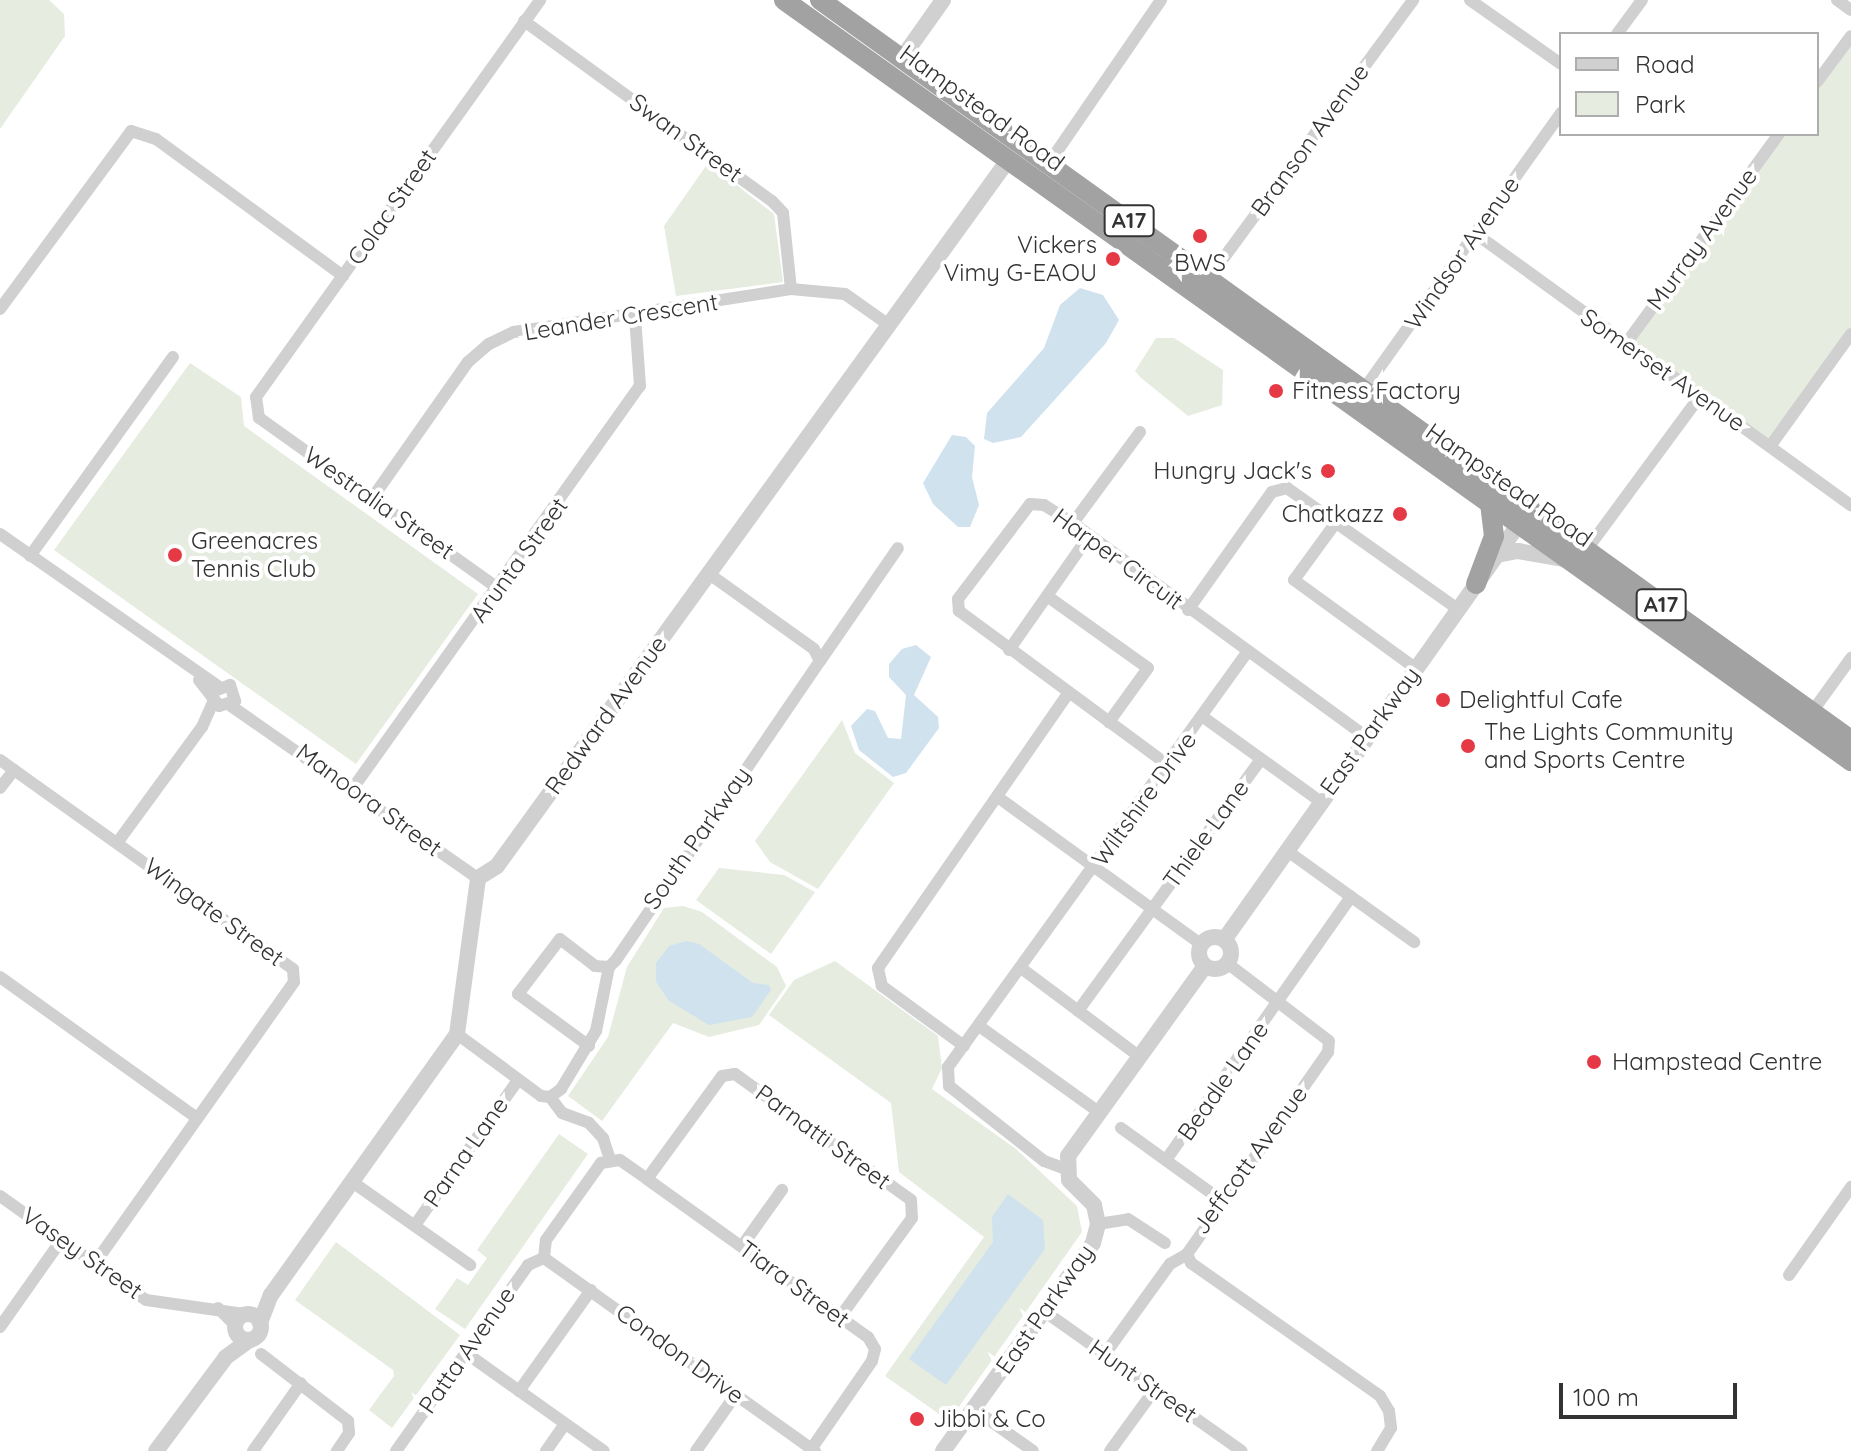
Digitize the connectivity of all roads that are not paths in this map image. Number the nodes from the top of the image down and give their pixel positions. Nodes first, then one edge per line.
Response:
1 (540, 0) edge
2 (784, 0) edge
3 (820, 0) edge
4 (943, 0) edge
5 (1161, 0) edge
6 (1470, 0) edge
7 (1642, 0) edge
8 (1837, 0) edge
9 (1412, 1) edge
10 (1851, 10) edge
11 (524, 21) junction
12 (1618, 32) edge
13 (1851, 36) edge
14 (1559, 63) edge
15 (896, 66) junction
16 (1819, 79) edge
17 (1559, 116) edge
18 (1778, 136) edge
19 (1015, 151) junction
20 (1043, 172) junction
21 (1476, 234) junction
22 (343, 276) junction
23 (1203, 287) junction
24 (791, 289) junction
25 (0, 309) edge
26 (635, 317) junction
27 (889, 325) junction
28 (1851, 334) edge
29 (1625, 345) junction
30 (173, 357) dead end
31 (1362, 392) junction
32 (1698, 399) junction
33 (259, 418) joint
34 (1140, 432) dead end
35 (1771, 445) junction
36 (1493, 496) junction
37 (373, 497) junction
38 (1851, 505) edge
39 (1337, 521) junction
40 (1073, 523) junction
41 (1519, 524) junction
42 (0, 534) edge
43 (1088, 537) junction
44 (898, 548) dead end
45 (1497, 555) junction
46 (30, 556) junction
47 (1577, 559) junction
48 (708, 573) junction
49 (1476, 584) junction
50 (499, 589) junction
51 (1047, 596) junction
52 (1458, 609) junction
53 (1188, 610) junction
54 (1009, 650) junction
55 (1248, 651) junction
56 (1851, 658) edge
57 (820, 661) junction
58 (1415, 668) junction
59 (1068, 694) junction
60 (223, 699) junction
61 (1203, 717) junction
62 (1807, 719) junction
63 (1109, 722) junction
64 (1366, 737) junction
65 (1851, 740) edge
66 (1261, 759) junction
67 (0, 760) edge
68 (1851, 761) edge
69 (1168, 765) junction
70 (14, 770) junction
71 (0, 788) edge
72 (353, 788) junction
73 (999, 798) junction
74 (1320, 801) junction
75 (117, 843) junction
76 (1286, 850) junction
77 (1096, 866) junction
78 (478, 878) junction
79 (1351, 897) junction
80 (1151, 909) junction
81 (1224, 940) junction
82 (1414, 942) dead end
83 (1201, 944) junction
84 (1227, 963) junction
85 (1205, 966) junction
86 (609, 967) junction
87 (1021, 968) junction
88 (0, 977) edge
89 (1279, 1001) junction
90 (1078, 1011) junction
91 (979, 1026) junction
92 (457, 1034) junction
93 (589, 1046) junction
94 (964, 1046) junction
95 (1140, 1057) junction
96 (518, 1080) junction
97 (550, 1097) junction
98 (1100, 1113) junction
99 (197, 1118) junction
100 (1121, 1128) dead end
101 (608, 1152) junction
102 (1166, 1160) junction
103 (1066, 1169) junction
104 (647, 1179) junction
105 (351, 1181) junction
106 (1851, 1187) edge
107 (782, 1190) dead end
108 (0, 1196) edge
109 (1221, 1200) junction
110 (1098, 1224) junction
111 (415, 1225) junction
112 (62, 1239) junction
113 (1165, 1243) dead end
114 (742, 1246) junction
115 (1187, 1254) junction
116 (544, 1258) junction
117 (95, 1263) junction
118 (470, 1265) dead end
119 (1789, 1275) dead end
120 (591, 1290) junction
121 (1044, 1311) junction
122 (840, 1317) junction
123 (246, 1325) junction
124 (0, 1327) edge
125 (466, 1353) junction
126 (261, 1354) dead end
127 (1105, 1354) junction
128 (301, 1383) junction
129 (1155, 1389) junction
130 (519, 1391) junction
131 (736, 1394) junction
132 (974, 1409) junction
133 (565, 1424) junction
134 (814, 1449) edge
135 (1028, 1449) edge
136 (156, 1451) edge
137 (253, 1451) edge
138 (337, 1451) edge
139 (396, 1451) edge
140 (546, 1451) edge
141 (604, 1451) edge
142 (696, 1451) edge
143 (943, 1451) edge
144 (1110, 1451) edge
145 (1242, 1451) edge
146 (1377, 1451) edge

1 - 11 street, Colac Street
2 - 15 highway, Hampstead Road / A17
3 - 15 highway, Hampstead Road / A17
4 - 15 street
5 - 20 street
6 - 14 street
7 - 12 street
8 - 10 street
9 - 23 street, Branson Avenue
11 - 22 street, Colac Street
11 - 24 street, Swan Street
13 - 16 street
15 - 19 highway, Hampstead Road / A17
17 - 21 street, Windsor Avenue
18 - 29 street, Murray Avenue
19 - 20 highway, Hampstead Road / A17
19 - 27 street, Redward Avenue
20 - 23 highway, Hampstead Road / A17
21 - 29 street, Somerset Avenue
21 - 31 street, Windsor Avenue
22 - 25 street
22 - 33 street, Colac Street
23 - 31 highway, Hampstead Road / A17
23 - 36 highway, Hampstead Road / A17
24 - 26 street, Leander Crescent
24 - 27 street, Leander Crescent
26 - 37 street, Leander Crescent
26 - 50 street, Arunta Street
27 - 48 street, Redward Avenue
28 - 35 street
29 - 32 street, Somerset Avenue
30 - 46 street
31 - 36 highway, Hampstead Road / A17
32 - 35 street, Somerset Avenue
32 - 47 street
33 - 37 street, Westralia Street
34 - 40 street
35 - 38 street, Somerset Avenue
36 - 41 highway, Hampstead Road / A17
36 - 47 highway, Hampstead Road / A17
36 - 49 highway
37 - 50 street, Westralia Street
39 - 52 street
39 - 53 street
39 - 58 street
40 - 43 street, Harper Circuit
40 - 54 street, Harper Circuit
41 - 45 street, East Parkway
41 - 47 highway, Hampstead Road / A17
42 - 46 street, Manoora Street
43 - 51 street
43 - 53 street, Harper Circuit
44 - 57 street, South Parkway
45 - 47 street
45 - 49 street, East Parkway
46 - 60 street, Manoora Street
47 - 62 highway, Hampstead Road / A17
48 - 57 street
48 - 78 street, Redward Avenue
49 - 52 street, East Parkway
50 - 72 street, Arunta Street
51 - 54 street
51 - 63 street
52 - 58 street, East Parkway
53 - 55 street, Harper Circuit
54 - 59 street, Harper Circuit
55 - 61 street, Wiltshire Drive
55 - 64 street, Harper Circuit
56 - 62 street
57 - 86 street, South Parkway
58 - 64 street, East Parkway
59 - 63 street, Harper Circuit
59 - 73 street
60 - 72 street, Manoora Street
60 - 75 street
61 - 66 street
61 - 69 street, Wiltshire Drive
62 - 65 highway, Hampstead Road / A17
62 - 68 highway, Hampstead Road / A17
63 - 69 street, Harper Circuit
64 - 74 street, East Parkway
66 - 74 street
66 - 80 street, Thiele Lane
67 - 70 street, Wingate Street
69 - 77 street, Wiltshire Drive
70 - 71 street
70 - 75 street, Wingate Street
72 - 78 street, Manoora Street
73 - 77 street
73 - 94 street
74 - 76 street, East Parkway
75 - 99 street, Wingate Street
76 - 79 street
76 - 81 street, East Parkway
77 - 80 street
77 - 87 street, Wiltshire Drive
78 - 92 street
79 - 82 street
79 - 89 street, Beadle Lane
80 - 83 street
80 - 90 street, Thiele Lane
81 - 83 street
81 - 84 street
83 - 85 street
84 - 85 street
84 - 89 street, Jeffcott Avenue
85 - 95 street
86 - 93 street
86 - 93 street
87 - 90 street
87 - 91 street, Wiltshire Drive
88 - 99 street
89 - 102 street, Beadle Lane
89 - 109 street, Jeffcott Avenue
90 - 95 street
91 - 94 street, Wiltshire Drive
91 - 98 street
92 - 96 street, Tiara Street
92 - 105 street
93 - 97 street
94 - 103 street, Wiltshire Drive
95 - 98 street
96 - 97 street, Tiara Street
96 - 111 street, Parna Lane
97 - 101 street, Tiara Street
98 - 103 street
99 - 117 street, Wingate Street
100 - 102 street
101 - 104 street, Tiara Street
101 - 116 street
102 - 109 street
103 - 110 street, East Parkway
104 - 114 street, Tiara Street
104 - 122 street, Parnatti Street
105 - 111 street, Parna Lane
105 - 123 street
106 - 119 street
107 - 114 street
108 - 112 street, Vasey Street
109 - 115 street, Jeffcott Avenue
110 - 113 street
110 - 121 street, East Parkway
111 - 118 street, Parna Lane
112 - 117 street, Vasey Street
112 - 124 street
114 - 122 street, Tiara Street
115 - 127 street
115 - 146 street, Jeffcott Avenue
116 - 120 street, Condon Drive
116 - 125 street, Patta Avenue
117 - 123 street, Vasey Street
120 - 130 street
120 - 131 street, Condon Drive
121 - 127 street, Hunt Street
121 - 132 street, East Parkway
122 - 134 street, Tiara Street
123 - 136 street
125 - 130 street
125 - 139 street, Patta Avenue
126 - 128 street
127 - 129 street, Hunt Street
128 - 137 street
128 - 138 street
129 - 144 street
129 - 145 street, Hunt Street
130 - 133 street
131 - 134 street, Condon Drive
131 - 142 street
132 - 135 street
132 - 143 street, East Parkway
133 - 140 street
133 - 141 street

